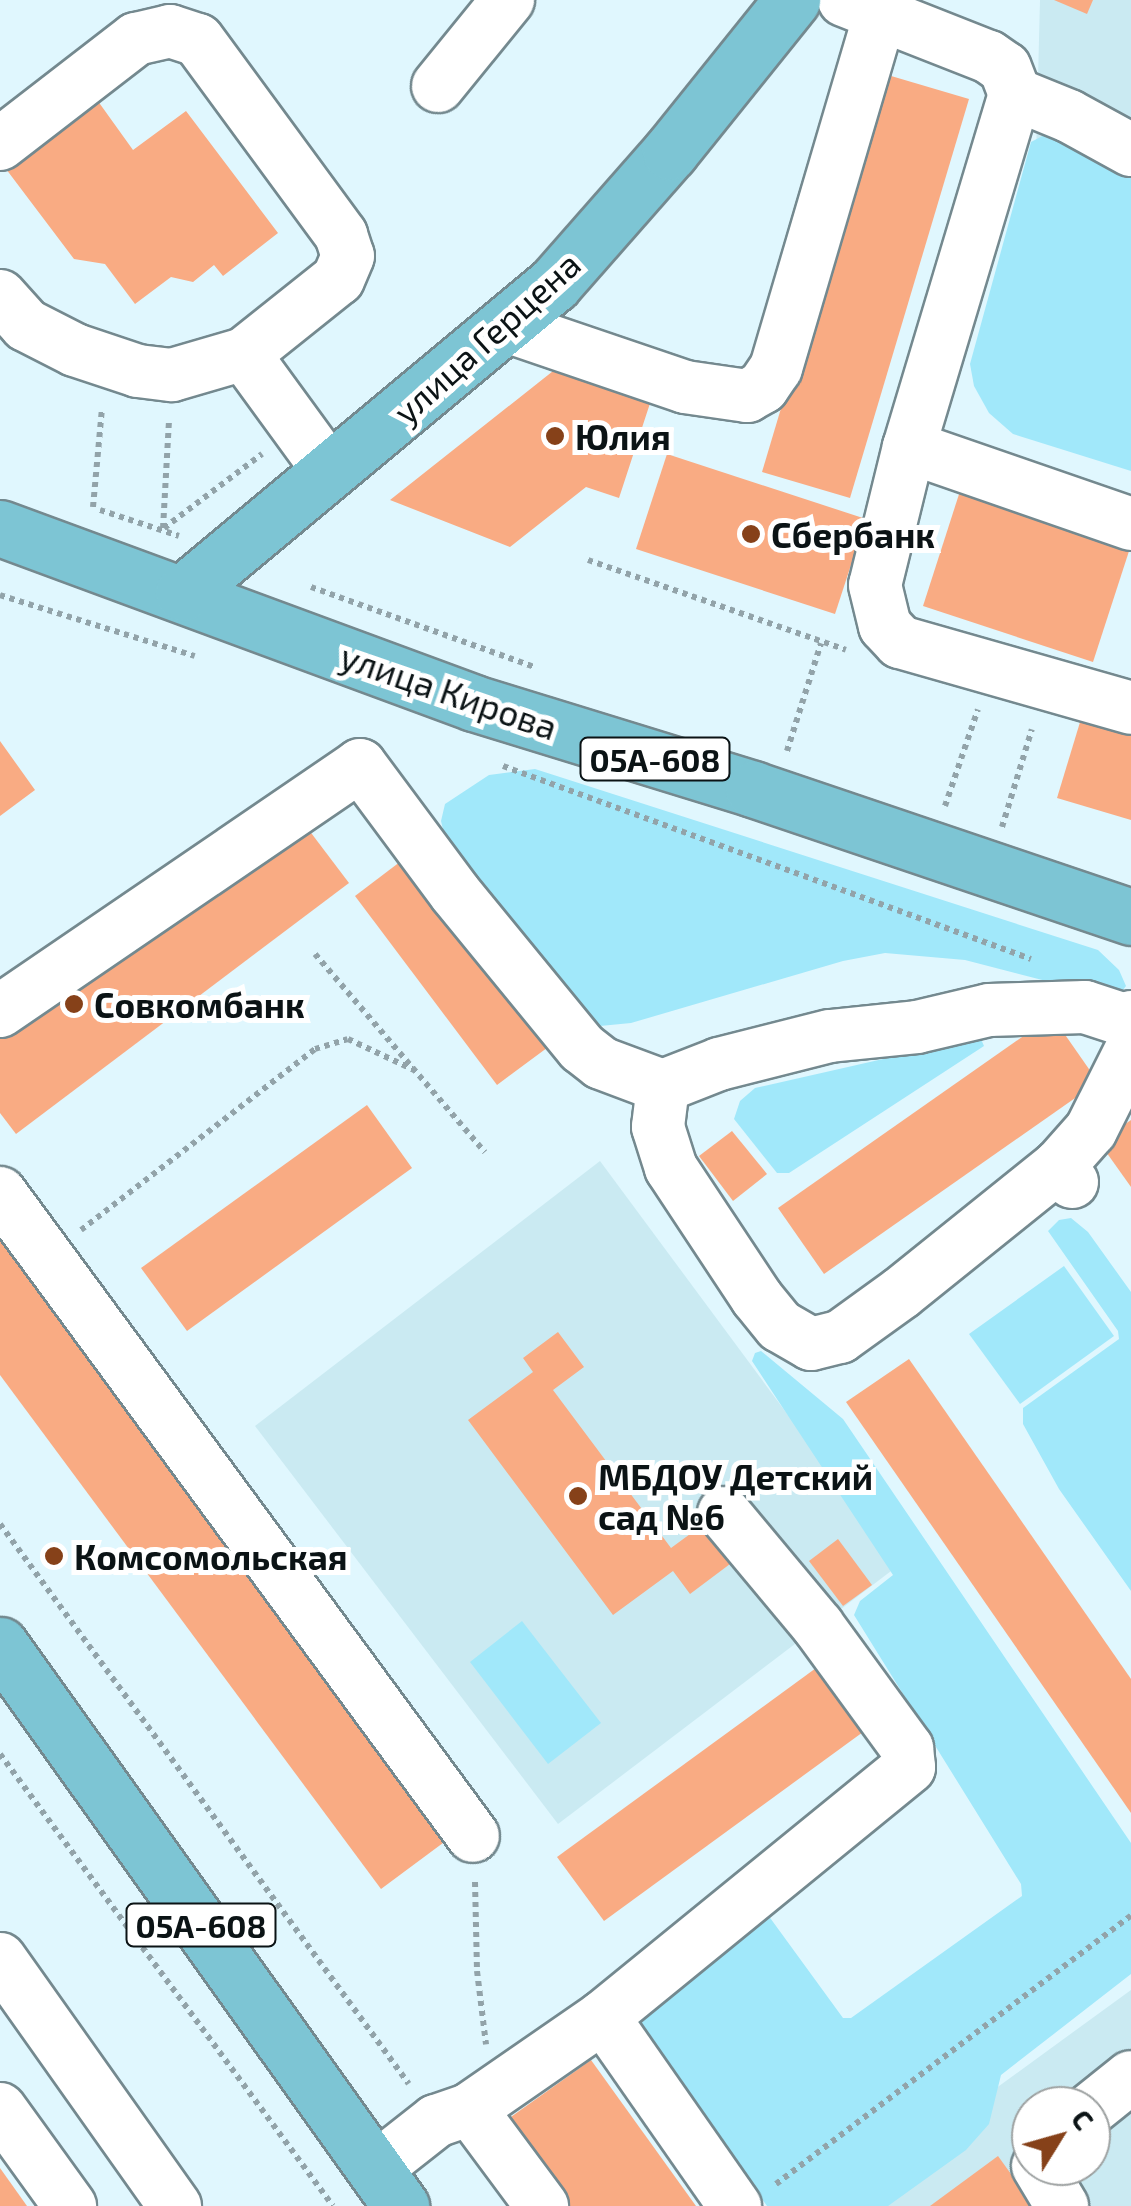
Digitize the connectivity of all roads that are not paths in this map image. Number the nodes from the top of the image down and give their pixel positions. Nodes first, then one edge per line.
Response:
1 (508, 0) edge
2 (792, 0) edge
3 (862, 7) edge
4 (438, 86) dead end
5 (1015, 94) junction
6 (0, 144) edge
7 (1131, 150) edge
8 (0, 296) edge
9 (506, 326) junction
10 (244, 354) junction
11 (909, 447) junction
12 (330, 472) junction
13 (1131, 524) edge
14 (0, 528) edge
15 (182, 593) junction
16 (1130, 703) edge
17 (1131, 917) edge
18 (0, 1011) edge
19 (1131, 1018) edge
20 (1131, 1050) edge
21 (663, 1086) junction
22 (0, 1194) edge
23 (724, 1512) dead end
24 (0, 1645) edge
25 (473, 1836) road end
26 (0, 1959) edge
27 (602, 2018) junction
28 (1131, 2077) edge
29 (1111, 2092) edge
30 (466, 2108) junction
31 (0, 2109) edge
32 (388, 2188) edge
33 (749, 2200) edge
34 (70, 2206) edge
35 (175, 2206) edge
36 (542, 2206) edge

1 - 4 lane
2 - 9 main road, улица Герцена
3 - 5 lane
3 - 9 lane
5 - 7 lane
5 - 11 lane
6 - 10 lane
8 - 10 lane
9 - 12 main road, улица Герцена
10 - 12 lane
11 - 13 lane
11 - 16 lane
12 - 15 main road, улица Герцена
14 - 15 main road, улица Кирова / 05А-608
15 - 17 main road, улица Кирова / 05А-608
18 - 21 lane
19 - 21 lane
20 - 21 lane
22 - 25 lane
23 - 27 lane
24 - 32 main road, 05А-608
26 - 35 lane
27 - 30 lane
27 - 33 lane
28 - 29 lane
30 - 32 lane
30 - 36 lane
31 - 34 lane

